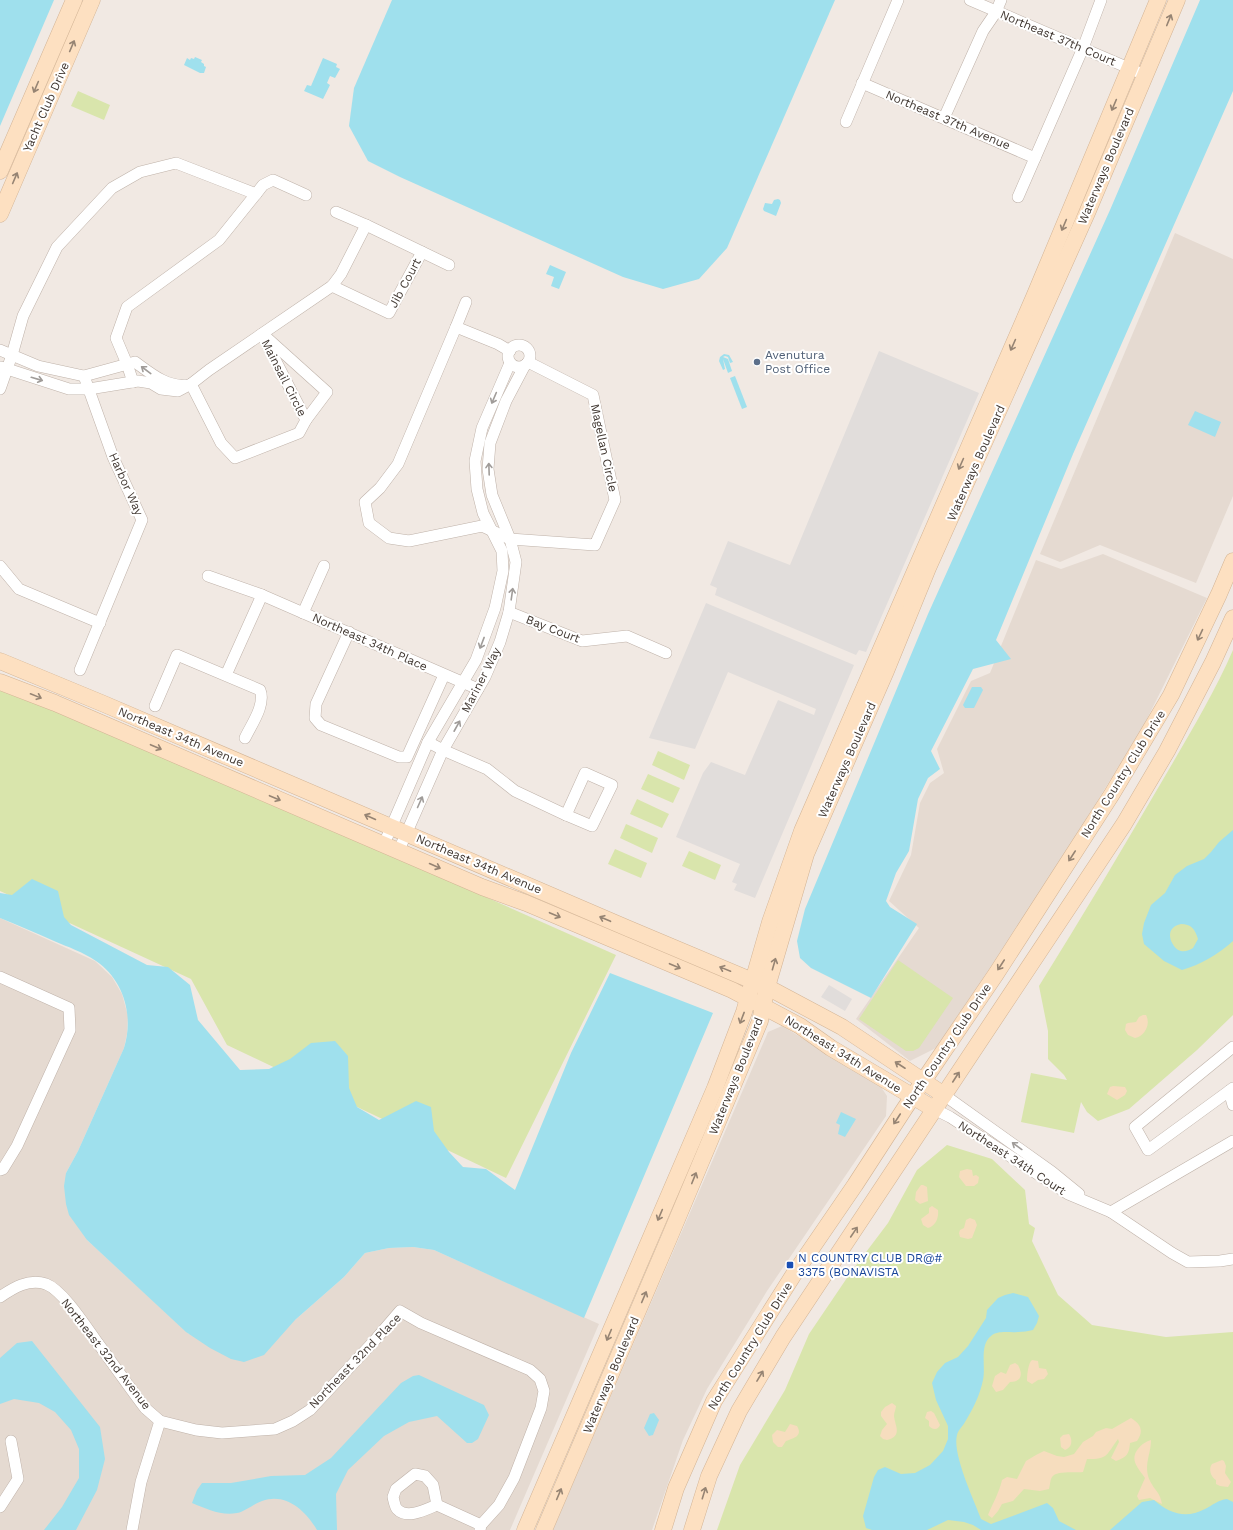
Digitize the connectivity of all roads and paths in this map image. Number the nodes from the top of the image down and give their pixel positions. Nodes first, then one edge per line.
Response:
1 (74, 0) edge
2 (92, 0) edge
3 (898, 0) edge
4 (970, 0) edge
5 (1002, 0) edge
6 (1101, 0) edge
7 (1158, 0) edge
8 (1177, 0) edge
9 (996, 12) junction
10 (1083, 48) junction
11 (1130, 69) junction
12 (1145, 75) junction
13 (862, 83) junction
14 (944, 118) junction
15 (846, 122) dead end
16 (1035, 158) junction
17 (0, 171) edge
18 (256, 194) junction
19 (306, 195) dead end
20 (1018, 197) dead end
21 (336, 212) dead end
22 (0, 214) edge
23 (366, 225) junction
24 (422, 252) junction
25 (449, 265) dead end
26 (332, 286) junction
27 (466, 302) dead end
28 (456, 327) junction
29 (262, 334) junction
30 (0, 350) edge
31 (510, 351) junction
32 (12, 355) junction
33 (510, 363) junction
34 (127, 364) junction
35 (526, 364) junction
36 (3, 368) edge
37 (84, 376) junction
38 (135, 381) junction
39 (191, 384) junction
40 (0, 389) edge
41 (89, 390) junction
42 (306, 420) junction
43 (493, 531) junction
44 (510, 539) junction
45 (1233, 561) edge
46 (0, 566) edge
47 (324, 566) dead end
48 (208, 576) dead end
49 (262, 595) junction
50 (1211, 610) junction
51 (509, 612) junction
52 (304, 613) junction
53 (1232, 619) edge
54 (100, 623) junction
55 (349, 632) junction
56 (666, 653) dead end
57 (0, 660) edge
58 (80, 670) dead end
59 (226, 675) junction
60 (444, 675) junction
61 (0, 682) edge
62 (462, 682) junction
63 (478, 688) junction
64 (155, 706) dead end
65 (245, 738) dead end
66 (428, 742) junction
67 (443, 750) junction
68 (566, 815) junction
69 (391, 827) junction
70 (406, 833) junction
71 (384, 844) junction
72 (399, 850) junction
73 (0, 977) edge
74 (760, 984) junction
75 (749, 998) junction
76 (763, 1006) junction
77 (1233, 1047) edge
78 (923, 1081) junction
79 (1231, 1090) edge
80 (944, 1095) junction
81 (913, 1097) junction
82 (1233, 1105) edge
83 (934, 1109) junction
84 (1233, 1141) edge
85 (0, 1170) edge
86 (1092, 1204) junction
87 (1111, 1212) junction
88 (1233, 1259) edge
89 (0, 1297) edge
90 (160, 1421) junction
91 (11, 1441) dead end
92 (437, 1505) dead end
93 (0, 1507) edge
94 (480, 1527) edge
95 (132, 1530) edge
96 (525, 1530) edge
97 (544, 1530) edge
98 (663, 1530) edge
99 (692, 1530) edge

1 -> 17 street, Yacht Club Drive
22 -> 2 street, Yacht Club Drive
3 - 13 street
4 - 9 street, Northeast 37th Court
5 - 9 street
6 - 10 street
7 - 11 street, Waterways Boulevard
12 -> 8 street, Waterways Boulevard
9 - 10 street, Northeast 37th Court
9 - 14 street
10 - 11 street, Northeast 37th Court
10 - 16 street
11 - 12 street, Northeast 37th Court
11 -> 74 street, Waterways Boulevard
74 -> 12 street, Waterways Boulevard
13 - 14 street, Northeast 37th Avenue
13 - 15 street
14 - 16 street, Northeast 37th Avenue
16 - 20 street
18 - 19 street
18 - 32 street
18 - 34 street
21 - 23 street, Jib Court
23 - 24 street, Jib Court
23 - 26 street
24 - 25 street
24 - 26 street, Jib Court
26 - 29 street
27 - 28 street, Magellan Circle
28 - 31 street
28 - 43 street, Magellan Circle
29 - 39 street
29 - 42 street, Mainsail Circle
29 - 42 street
30 - 32 street
31 - 33 street
31 - 35 street
32 - 36 street
32 - 37 street
33 - 35 street, Magellan Circle
33 -> 43 street, Mariner Way
34 - 37 street
34 - 38 street
39 -> 34 street
44 -> 35 street, Mariner Way
35 - 44 street, Magellan Circle
36 - 40 street
36 -> 41 street
37 - 41 street, Harbor Way
38 - 39 street
38 - 41 street
39 - 42 street, Mainsail Circle
41 - 54 street, Harbor Way
43 - 44 street, Magellan Circle
43 -> 62 street, Mariner Way
51 -> 44 street, Mariner Way
45 - 50 street, North Country Club Drive
46 - 54 street
47 - 52 street
48 - 49 street, Northeast 34th Place
49 - 52 street, Northeast 34th Place
49 - 59 street
50 - 53 street
50 -> 78 street, North Country Club Drive
51 - 56 street, Bay Court
51 - 63 street, Mariner Way
52 - 55 street, Northeast 34th Place
80 -> 53 street, North Country Club Drive
54 - 58 street, Harbor Way
55 - 60 street, Northeast 34th Place
55 - 60 street
69 -> 57 street, Northeast 34th Avenue
59 - 64 street
59 - 65 street
60 - 62 street, Northeast 34th Place
61 -> 71 street, Northeast 34th Avenue
62 - 63 street, Northeast 34th Place
62 - 66 street, Mariner Way
67 -> 63 street, Mariner Way
66 - 67 street
66 - 69 street, Mariner Way
67 - 68 street
70 -> 67 street, Mariner Way
68 - 68 street
69 - 70 street, Northeast 34th Avenue
69 - 71 street, Mariner Way
70 - 72 street, Mariner Way
74 -> 70 street, Northeast 34th Avenue
71 - 72 street, Northeast 34th Avenue
72 -> 75 street, Northeast 34th Avenue
73 - 85 street
74 - 75 street, Waterways Boulevard
74 - 76 street, Waterways Boulevard
78 -> 74 street, Northeast 34th Avenue
75 - 76 street, Northeast 34th Avenue
75 -> 96 street, Waterways Boulevard
76 - 81 street, Northeast 34th Avenue
97 -> 76 street, Waterways Boulevard
77 - 79 street
78 - 80 street, Northeast 34th Avenue
78 - 81 street, North Country Club Drive
79 - 82 street
80 - 83 street, North Country Club Drive
86 -> 80 street, Northeast 34th Court
81 - 83 street, Northeast 34th Avenue
81 -> 98 street, North Country Club Drive
83 - 86 street, Northeast 34th Court
99 -> 83 street, North Country Club Drive
84 - 87 street
86 - 87 street, Northeast 34th Court
87 - 88 street, Northeast 34th Court
89 - 90 street, Northeast 32nd Avenue
90 - 94 street, Northeast 32nd Place
90 - 95 street
91 - 93 street
92 - 94 street

